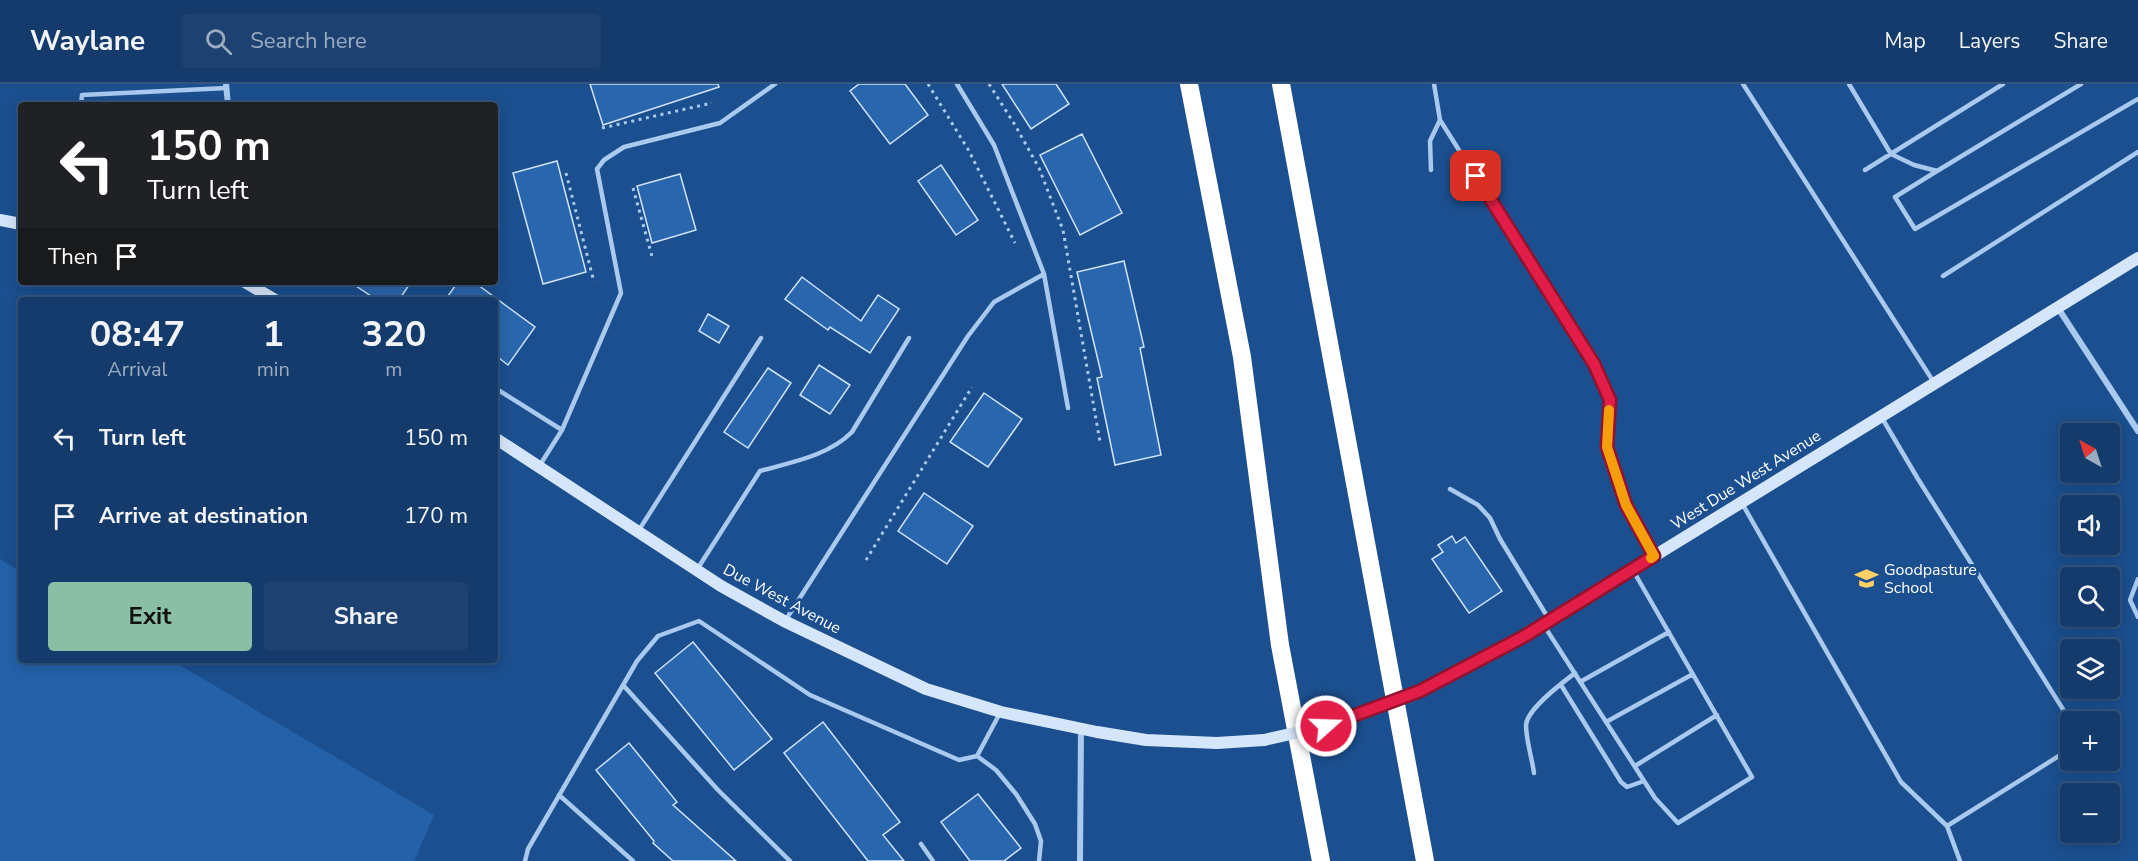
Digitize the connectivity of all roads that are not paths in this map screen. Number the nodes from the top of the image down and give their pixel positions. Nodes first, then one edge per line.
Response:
1 (775, 84) edge
2 (957, 84) edge
3 (1189, 84) edge
4 (1281, 84) edge
5 (1434, 84) edge
6 (1743, 84) edge
7 (1850, 84) edge
8 (2003, 84) edge
9 (2081, 84) edge
10 (226, 86) edge
11 (2138, 99) edge
12 (81, 102) edge
13 (228, 102) edge
14 (1440, 120) junction
15 (2138, 153) edge
16 (1891, 154) junction
17 (1431, 170) dead end
18 (1865, 170) dead end
19 (1937, 171) junction
20 (0, 220) edge
21 (18, 223) edge
22 (2138, 258) edge
23 (1044, 274) junction
24 (1943, 276) dead end
25 (249, 285) edge
26 (270, 297) edge
27 (2058, 308) junction
28 (761, 338) dead end
29 (909, 338) dead end
30 (1935, 383) junction
31 (498, 390) edge
32 (1068, 408) dead end
33 (1881, 416) junction
34 (562, 430) junction
35 (2138, 431) edge
36 (498, 440) edge
37 (538, 467) junction
38 (1450, 489) dead end
39 (1742, 502) junction
40 (637, 532) junction
41 (1654, 556) junction
42 (1633, 569) junction
43 (696, 570) junction
44 (2138, 579) edge
45 (2138, 617) edge
46 (784, 621) junction
47 (1546, 622) junction
48 (1669, 632) junction
49 (1575, 673) junction
50 (1693, 674) junction
51 (1580, 682) junction
52 (623, 685) junction
53 (1561, 685) junction
54 (2063, 711) edge
55 (1001, 712) junction
56 (1717, 715) junction
57 (1606, 722) junction
58 (1081, 728) junction
59 (2060, 755) edge
60 (977, 756) junction
61 (1635, 766) junction
62 (1534, 773) dead end
63 (1644, 781) junction
64 (559, 795) junction
65 (1947, 826) junction
66 (921, 844) dead end
67 (525, 861) edge
68 (633, 861) edge
69 (790, 861) edge
70 (933, 861) edge
71 (1039, 861) edge
72 (1080, 861) edge
73 (1321, 861) edge
74 (1425, 861) edge
75 (1960, 861) edge

1 - 34 lane
2 - 23 lane
3 - 73 highway
4 - 74 highway
5 - 14 lane
6 - 30 lane
7 - 16 lane
8 - 16 lane
9 - 19 lane
10 - 12 lane
10 - 13 street
11 - 19 lane
14 - 17 lane
14 - 41 lane
15 - 24 lane
16 - 18 lane
16 - 19 lane
20 - 21 main road
22 - 27 main road, West Due West Avenue
23 - 32 lane
23 - 46 lane
25 - 26 main road
27 - 30 main road, West Due West Avenue
27 - 35 street
28 - 40 lane
29 - 43 lane
30 - 33 main road, West Due West Avenue
31 - 34 lane
33 - 39 main road, West Due West Avenue
33 - 54 lane
34 - 37 lane
36 - 37 main road, Due West Avenue
37 - 40 main road, Due West Avenue
38 - 47 lane
39 - 41 main road, West Due West Avenue
39 - 65 lane
40 - 43 main road, Due West Avenue
41 - 42 main road, West Due West Avenue
42 - 47 main road, West Due West Avenue
42 - 48 lane
43 - 46 main road, Due West Avenue
44 - 45 lane
46 - 55 main road, Due West Avenue
47 - 49 lane
47 - 58 main road, West Due West Avenue, bridge
48 - 50 lane
48 - 51 lane
49 - 51 lane
49 - 53 lane
50 - 56 lane
50 - 57 lane
51 - 57 lane
52 - 60 lane
52 - 64 lane
52 - 69 lane
53 - 62 lane
53 - 63 lane
55 - 58 main road, Due West Avenue
55 - 60 lane
56 - 61 lane
56 - 63 lane
57 - 61 lane
58 - 72 street
59 - 65 lane
60 - 71 lane
61 - 63 lane
64 - 67 lane
64 - 68 lane
65 - 75 lane
66 - 70 lane

